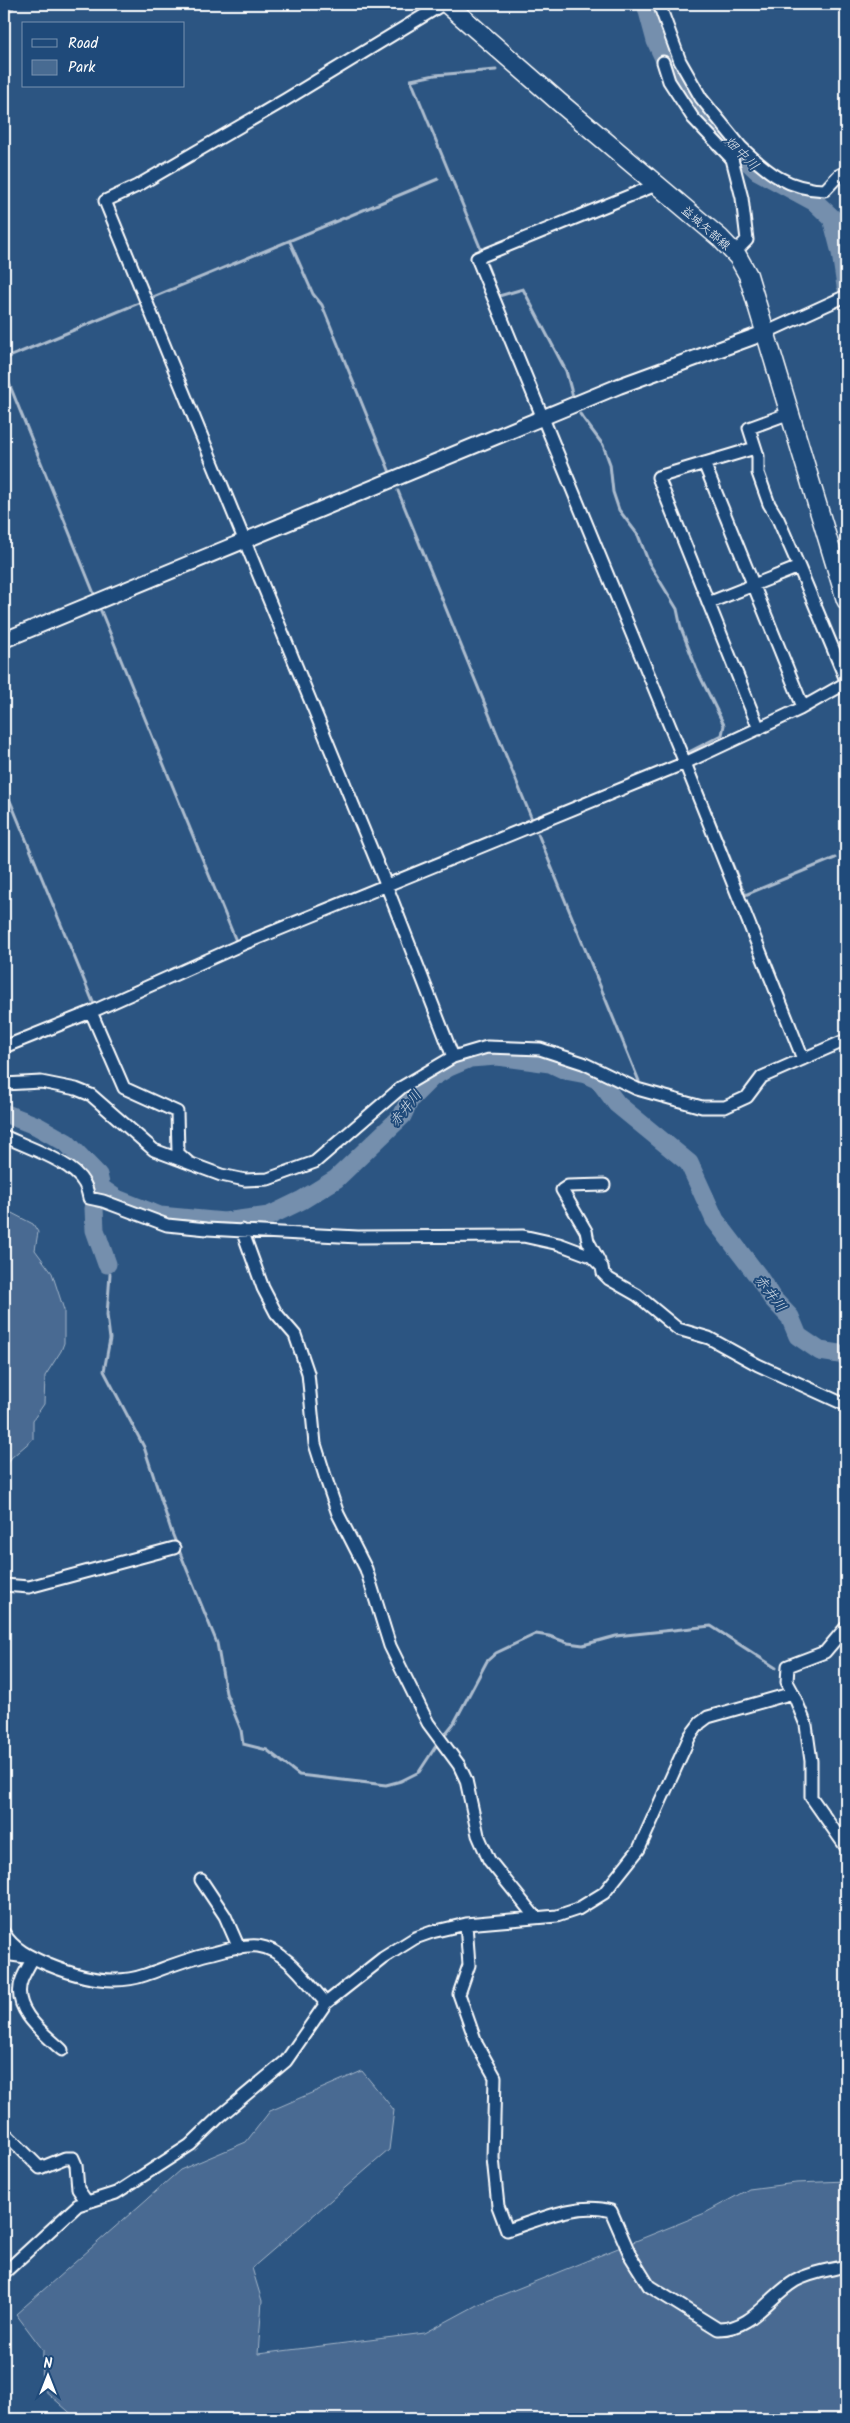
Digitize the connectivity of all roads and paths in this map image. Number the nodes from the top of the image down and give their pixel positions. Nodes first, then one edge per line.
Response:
1 (443, 4) edge
2 (447, 4) edge
3 (659, 4) edge
4 (663, 62) dead end
5 (735, 152) junction
6 (846, 172) edge
7 (656, 185) junction
8 (734, 253) junction
9 (841, 298) edge
10 (767, 332) junction
11 (790, 413) junction
12 (544, 418) junction
13 (755, 448) junction
14 (704, 463) junction
15 (245, 540) junction
16 (800, 567) junction
17 (754, 585) junction
18 (846, 600) edge
19 (708, 603) junction
20 (4, 640) edge
21 (846, 682) edge
22 (803, 707) junction
23 (759, 729) junction
24 (685, 763) junction
25 (387, 887) junction
26 (91, 1012) junction
27 (846, 1040) edge
28 (4, 1046) edge
29 (453, 1057) junction
30 (803, 1059) junction
31 (4, 1084) edge
32 (4, 1136) edge
33 (193, 1166) junction
34 (604, 1185) dead end
35 (242, 1230) junction
36 (602, 1267) junction
37 (846, 1405) edge
38 (174, 1548) dead end
39 (4, 1585) edge
40 (846, 1627) edge
41 (793, 1693) junction
42 (846, 1847) edge
43 (201, 1880) dead end
44 (535, 1916) junction
45 (466, 1924) junction
46 (4, 1933) edge
47 (239, 1948) junction
48 (4, 1954) edge
49 (33, 1958) junction
50 (326, 2003) junction
51 (62, 2050) dead end
52 (4, 2132) edge
53 (87, 2202) junction
54 (846, 2266) edge
55 (4, 2273) edge

1 - 15 street
2 - 7 main road, 益城矢部線
3 - 5 street
4 - 5 street
5 - 6 street
5 - 8 street
7 - 8 main road, 益城矢部線
7 - 12 street
8 - 10 main road, 益城矢部線
9 - 10 street
10 - 11 main road, 益城矢部線
10 - 12 street
11 - 13 street
11 - 18 main road, 益城矢部線
12 - 15 street
12 - 24 street
13 - 14 street
13 - 16 street
14 - 17 street
14 - 19 street
15 - 20 street
15 - 25 street
16 - 17 street
16 - 21 street
17 - 19 street
17 - 22 street
19 - 23 street
21 - 22 street
22 - 23 street
23 - 24 street
24 - 25 street
24 - 30 street
25 - 26 street
25 - 29 street
26 - 28 street
26 - 33 street
27 - 30 street
29 - 30 street
29 - 33 street
31 - 33 street
32 - 35 street
34 - 36 street
35 - 36 street
35 - 44 street
36 - 37 street
38 - 39 street
40 - 41 street
41 - 42 street
41 - 44 street
43 - 47 street
44 - 45 street
45 - 50 street
45 - 54 street
46 - 49 street
47 - 49 street
47 - 50 street
48 - 49 street
49 - 51 street
50 - 53 street
52 - 53 street
53 - 55 street

